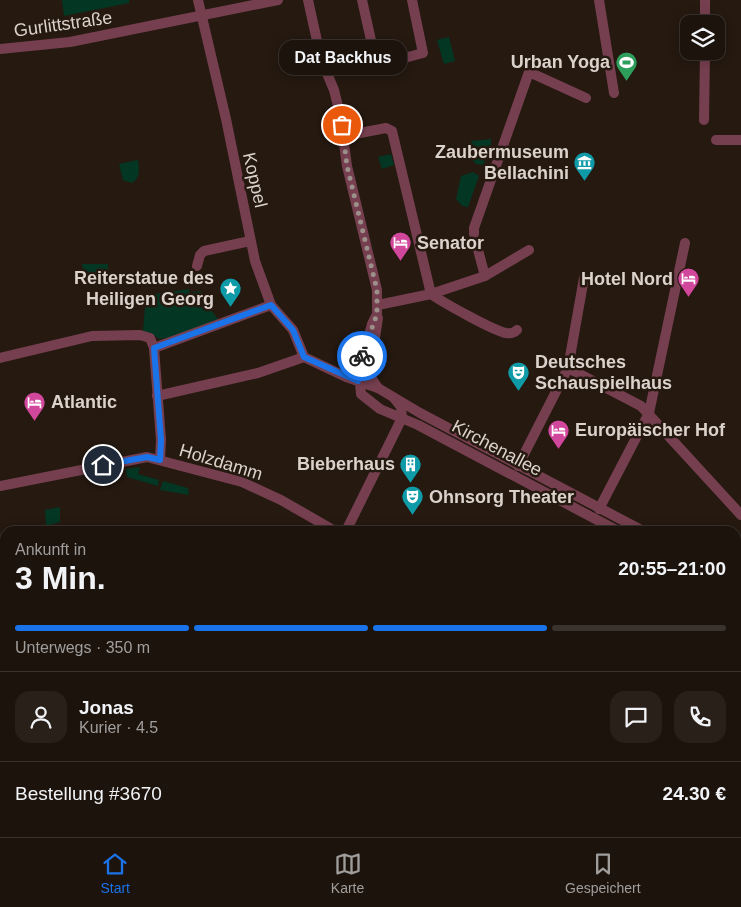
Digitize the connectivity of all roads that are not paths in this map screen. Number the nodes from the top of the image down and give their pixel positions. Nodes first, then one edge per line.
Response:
1 (198, 0) edge
2 (278, 0) edge
3 (308, 0) edge
4 (362, 0) edge
5 (412, 0) edge
6 (599, 0) edge
7 (705, 0) edge
8 (705, 15) edge
9 (202, 16) junction
10 (0, 49) edge
11 (705, 60) edge
12 (614, 93) dead end
13 (586, 98) dead end
14 (704, 120) dead end
15 (344, 136) junction
16 (716, 140) dead end
17 (741, 140) edge
18 (474, 234) dead end
19 (250, 241) junction
20 (685, 242) dead end
21 (478, 250) dead end
22 (529, 250) dead end
23 (197, 266) dead end
24 (485, 276) junction
25 (584, 278) dead end
26 (448, 289) junction
27 (431, 294) junction
28 (271, 305) junction
29 (377, 310) junction
30 (461, 310) junction
31 (517, 330) dead end
32 (154, 348) junction
33 (304, 357) junction
34 (0, 358) edge
35 (568, 368) junction
36 (358, 381) junction
37 (378, 388) junction
38 (157, 396) junction
39 (393, 396) junction
40 (420, 413) junction
41 (649, 413) junction
42 (402, 418) junction
43 (160, 460) junction
44 (518, 466) junction
45 (0, 486) edge
46 (589, 503) junction
47 (577, 509) junction
48 (599, 509) junction
49 (741, 515) edge
50 (326, 526) edge
51 (348, 526) edge
52 (609, 526) edge
53 (633, 526) edge

1 - 9 street, Koppel
2 - 9 street, Gurlittstraße
3 - 15 street
4 - 5 street
6 - 12 street
7 - 8 street
9 - 10 street, Gurlittstraße
9 - 19 street, Koppel
11 - 14 street
13 - 18 street
15 - 27 street
15 - 29 street
16 - 17 street
19 - 23 street
19 - 28 street, Koppel
20 - 41 street
21 - 24 street
22 - 24 street
24 - 26 street
25 - 35 street
26 - 27 street
26 - 30 street
27 - 29 street
27 - 30 street
28 - 32 street
28 - 33 street, Koppel
29 - 36 street
29 - 37 street
30 - 31 street
32 - 34 street
32 - 38 street
33 - 36 street, Kirchenallee
33 - 38 street
35 - 41 street
35 - 44 street
36 - 37 street, Kirchenallee
36 - 42 street, Kirchenallee
37 - 39 street, Kirchenallee
38 - 43 street
39 - 40 street, Kirchenallee
39 - 42 street
40 - 42 street
40 - 44 street, Kirchenallee
41 - 48 street
41 - 49 street
42 - 47 street, Kirchenallee
42 - 51 street
43 - 45 street, Holzdamm
43 - 50 street, Holzdamm
44 - 46 street, Kirchenallee
46 - 47 street
46 - 48 street, Kirchenallee
47 - 52 street, Kirchenallee
48 - 53 street, Kirchenallee

